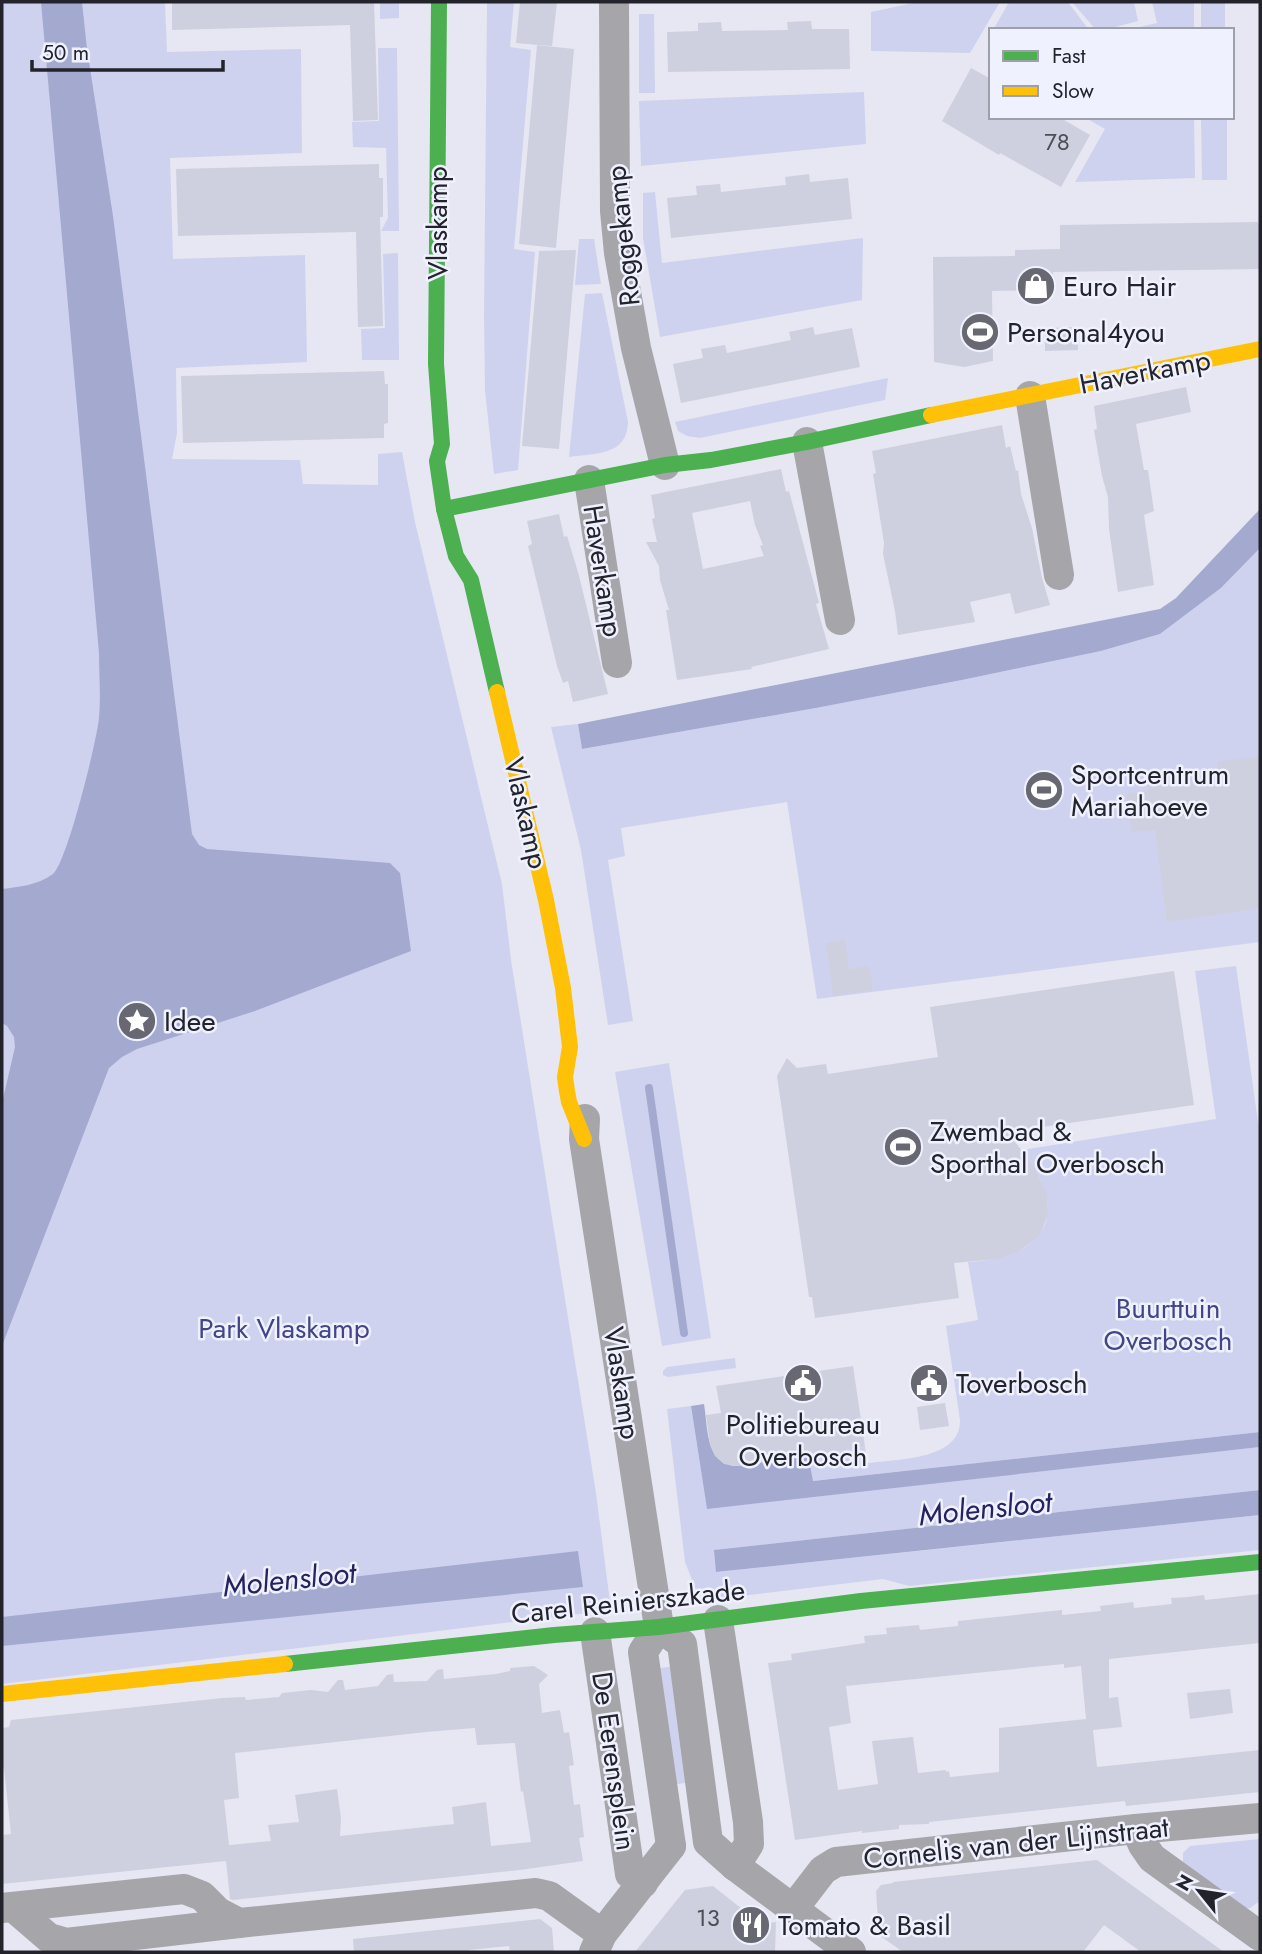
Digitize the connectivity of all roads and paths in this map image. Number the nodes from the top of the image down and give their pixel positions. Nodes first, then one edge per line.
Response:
1 (439, 2) edge
2 (614, 2) edge
3 (1260, 349) edge
4 (1030, 396) junction
5 (807, 442) junction
6 (442, 444) joint
7 (666, 466) junction
8 (589, 480) junction
9 (453, 507) junction
10 (1059, 575) dead end
11 (471, 580) joint
12 (840, 621) dead end
13 (617, 663) dead end
14 (570, 1047) joint
15 (1260, 1562) edge
16 (718, 1620) junction
17 (659, 1627) junction
18 (595, 1632) junction
19 (2, 1694) edge
20 (1260, 1818) edge
21 (1136, 1829) junction
22 (708, 1842) junction
23 (671, 1846) junction
24 (735, 1866) junction
25 (643, 1884) junction
26 (7, 1907) edge
27 (793, 1909) junction
28 (239, 1923) junction
29 (1258, 1931) edge
30 (598, 1943) edge
31 (851, 1952) edge

1 - 6 street, Vlaskamp
2 - 7 street, Roggekamp
3 - 4 street, Haverkamp
4 - 5 street, Haverkamp
4 - 10 street
5 - 7 street, Haverkamp
5 - 12 street
6 - 9 street, Vlaskamp
7 - 8 street, Haverkamp
8 - 9 street, Haverkamp
8 - 13 street, Haverkamp
9 - 11 street, Vlaskamp
11 - 14 street, Vlaskamp
14 - 17 street, Vlaskamp
15 - 16 street, Carel Reinierszkade
16 - 17 street, Carel Reinierszkade
16 - 24 street
17 - 18 street, Carel Reinierszkade
17 - 22 street
17 - 23 street, De Eerensplein
18 - 19 street, Carel Reinierszkade
18 - 25 street, De Eerensplein
20 - 21 street, Cornelis van der Lijnstraat
21 - 27 street, Cornelis van der Lijnstraat
21 - 29 street
22 - 23 street, De Eerensplein
22 - 24 street
23 - 25 street
24 - 27 street
25 - 30 street
26 - 28 street
26 - 28 street
27 - 31 street
28 - 30 street

